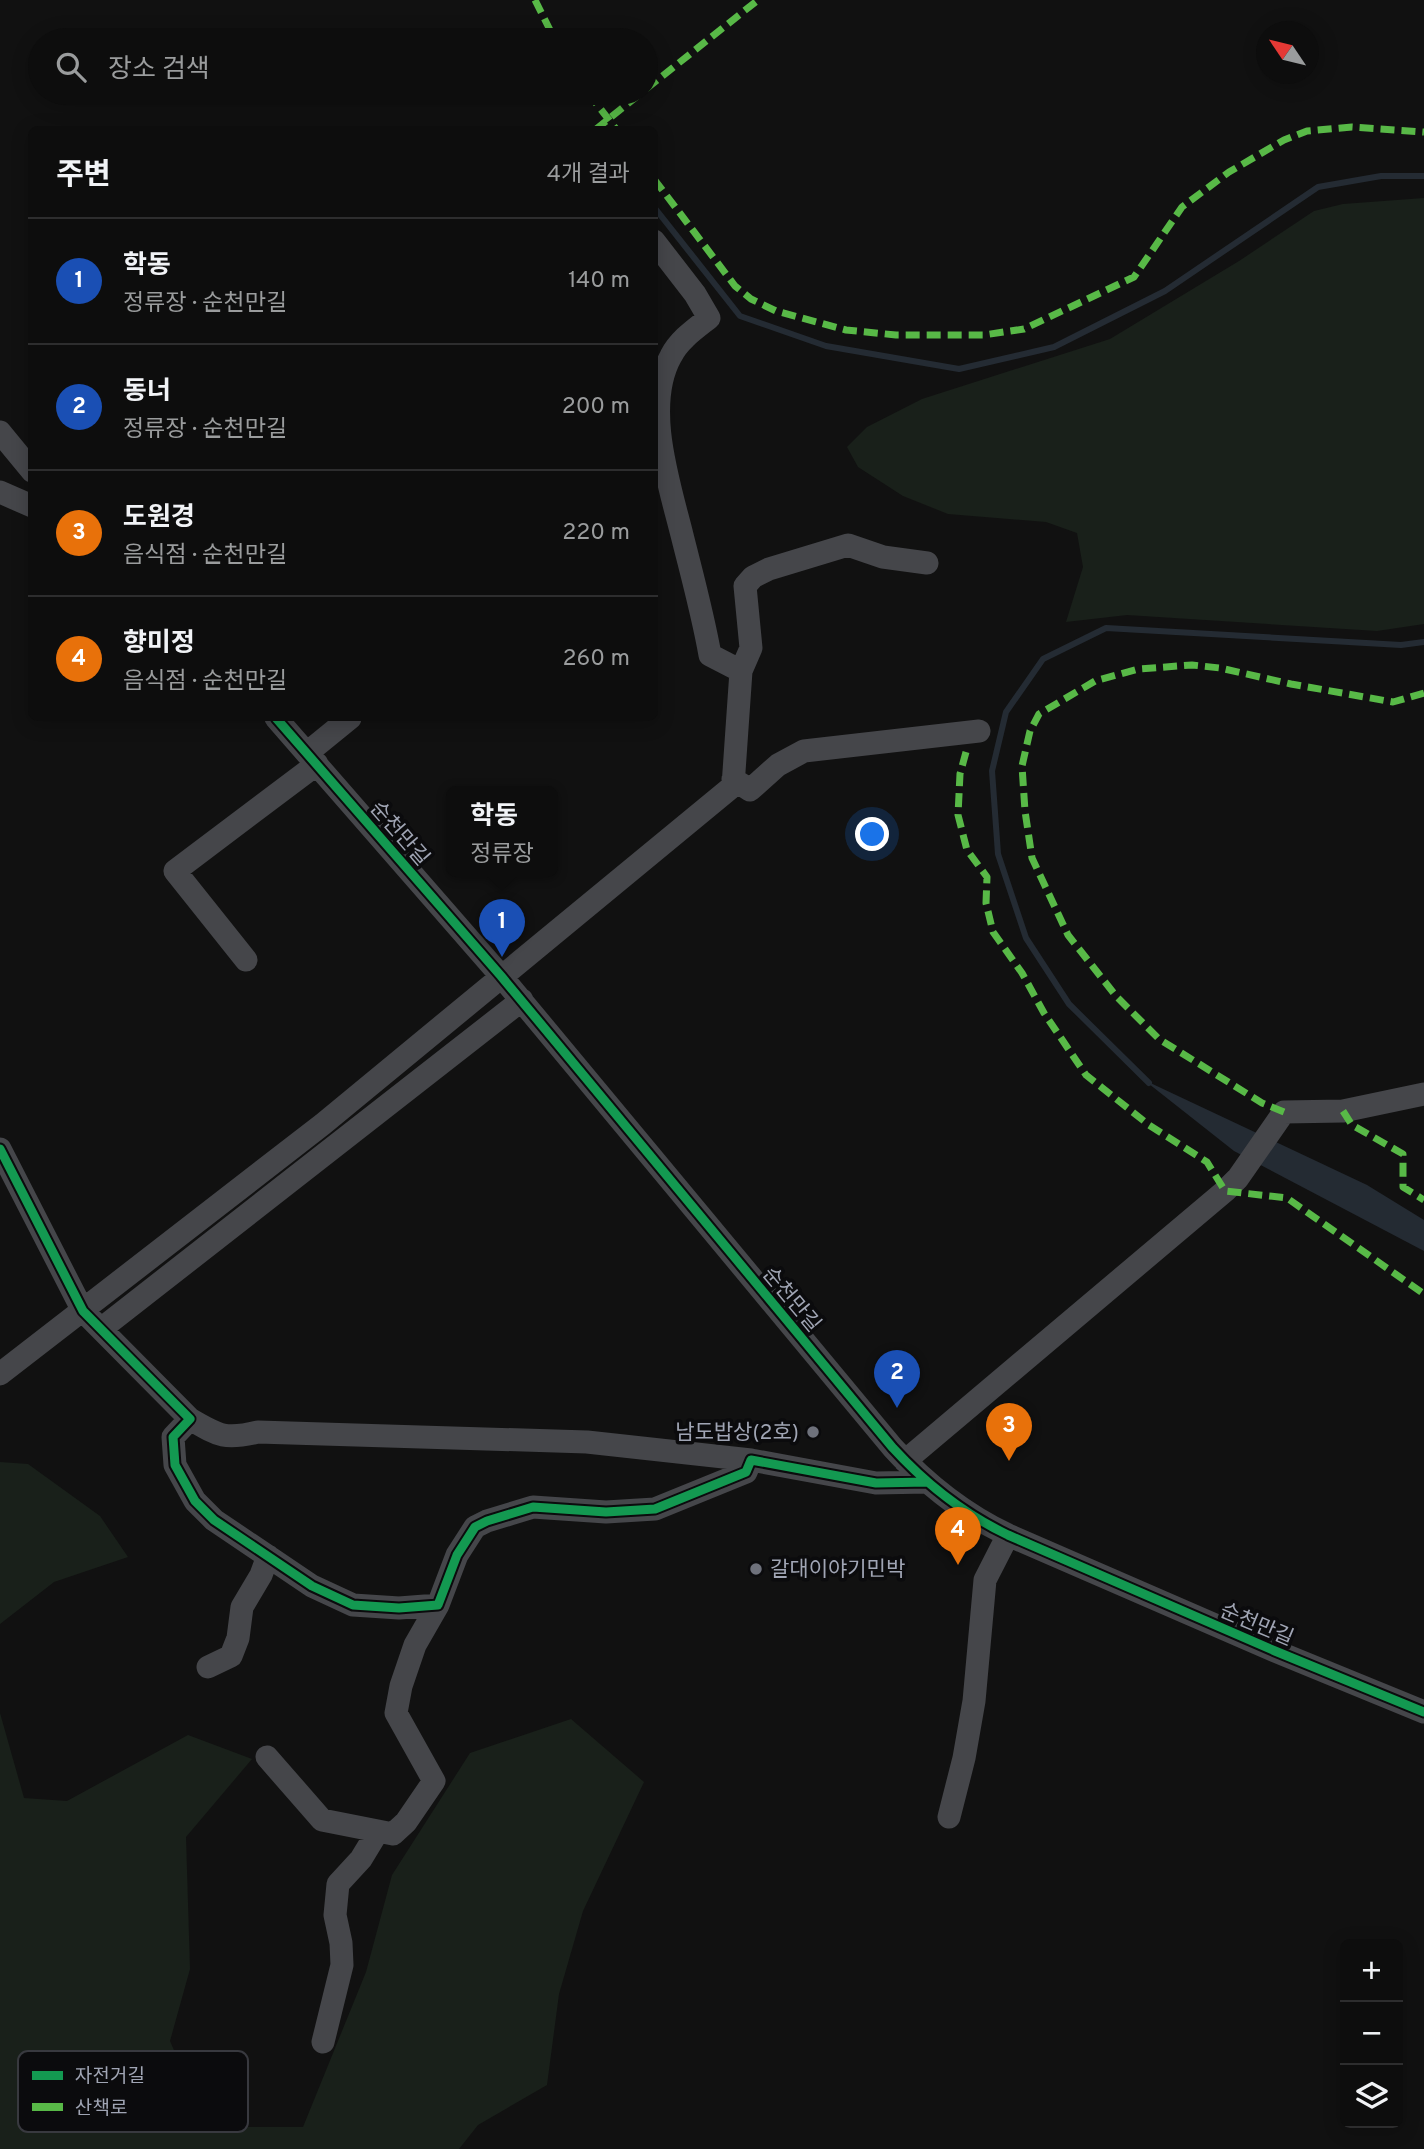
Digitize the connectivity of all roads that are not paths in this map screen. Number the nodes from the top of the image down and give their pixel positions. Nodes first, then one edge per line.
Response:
1 (658, 246) edge
2 (0, 432) edge
3 (28, 466) edge
4 (0, 492) edge
5 (28, 504) edge
6 (927, 563) dead end
7 (741, 671) junction
8 (279, 721) edge
9 (347, 721) edge
10 (979, 731) dead end
11 (312, 758) junction
12 (733, 779) junction
13 (246, 960) dead end
14 (501, 976) junction
15 (522, 1000) junction
16 (1424, 1094) edge
17 (0, 1149) edge
18 (83, 1311) junction
19 (101, 1329) junction
20 (0, 1374) edge
21 (190, 1419) junction
22 (751, 1460) junction
23 (905, 1461) junction
24 (927, 1482) junction
25 (1009, 1535) junction
26 (268, 1556) junction
27 (438, 1605) junction
28 (208, 1667) dead end
29 (1424, 1712) edge
30 (267, 1757) dead end
31 (949, 1817) dead end
32 (379, 1831) junction
33 (323, 2042) dead end

1 - 7 street
2 - 3 street
4 - 5 street
6 - 7 street
7 - 12 street
8 - 11 street, 순천만길
9 - 11 street
10 - 12 street
11 - 13 street
11 - 14 street, 순천만길
12 - 14 street
14 - 15 street, 순천만길
14 - 18 street
15 - 19 street
15 - 23 street, 순천만길
16 - 23 street
17 - 18 street
18 - 19 street
18 - 20 street
19 - 21 street
21 - 22 street
21 - 26 street
22 - 24 street
22 - 27 street
23 - 24 street, 순천만길
24 - 25 street, 순천만길
25 - 29 street, 순천만길
25 - 31 street
26 - 27 street
26 - 28 street
27 - 32 street
30 - 32 street
32 - 33 street

